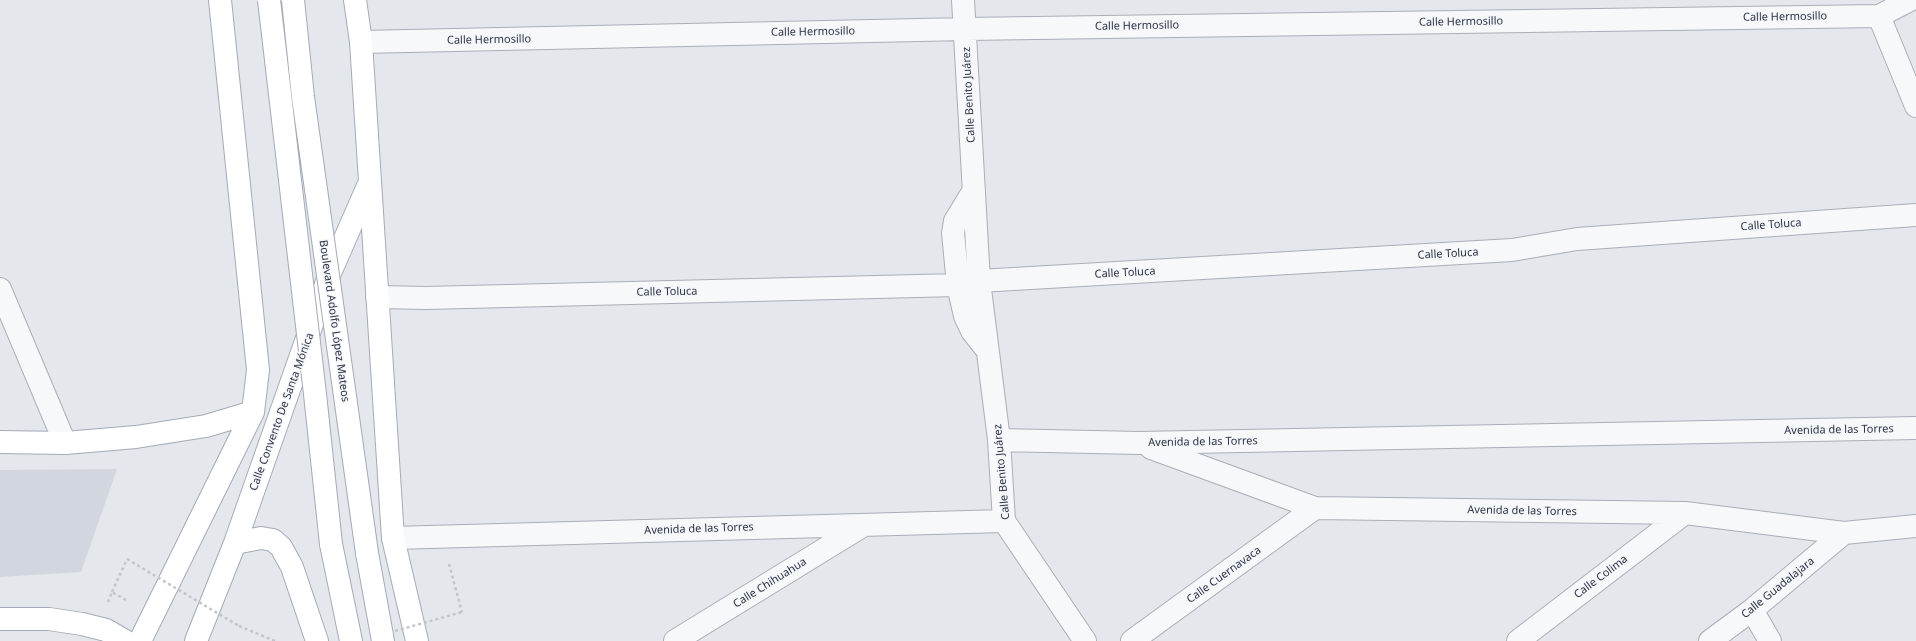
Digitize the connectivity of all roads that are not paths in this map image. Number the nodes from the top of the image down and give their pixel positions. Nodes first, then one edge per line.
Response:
1 (220, 0) edge
2 (269, 0) edge
3 (293, 0) edge
4 (355, 0) edge
5 (962, 0) edge
6 (1910, 0) edge
7 (1879, 16) junction
8 (965, 29) junction
9 (361, 42) junction
10 (1916, 106) edge
11 (369, 184) junction
12 (974, 190) junction
13 (1916, 215) edge
14 (979, 281) junction
15 (958, 285) junction
16 (0, 289) edge
17 (377, 297) junction
18 (988, 351) junction
19 (253, 412) junction
20 (1916, 428) edge
21 (999, 440) junction
22 (0, 442) edge
23 (65, 443) junction
24 (1139, 444) junction
25 (1316, 508) junction
26 (1685, 513) junction
27 (1004, 521) junction
28 (865, 524) junction
29 (1916, 526) edge
30 (1844, 533) junction
31 (393, 538) junction
32 (235, 543) junction
33 (1752, 610) junction
34 (0, 619) edge
35 (389, 636) edge
36 (125, 641) edge
37 (140, 641) edge
38 (196, 641) edge
39 (317, 641) edge
40 (352, 641) edge
41 (417, 641) edge
42 (675, 641) edge
43 (1085, 641) edge
44 (1132, 641) edge
45 (1518, 641) edge
46 (1710, 641) edge
47 (1770, 641) edge

1 - 19 main road
2 - 40 main road, bridge
3 - 35 main road, Boulevard Adolfo López Mateos, bridge
4 - 9 main road
5 - 8 street, Calle Benito Juárez
6 - 7 street, Calle Hermosillo
7 - 8 street, Calle Hermosillo
7 - 10 street
8 - 9 street, Calle Hermosillo
8 - 12 street, Calle Benito Juárez
9 - 11 main road
11 - 17 main road
11 - 32 main road, Calle Convento De Santa Mónica
12 - 14 street, Calle Benito Juárez
12 - 15 street
13 - 14 street, Calle Toluca
14 - 18 street, Calle Benito Juárez
15 - 17 street, Calle Toluca
15 - 18 street
16 - 23 street
17 - 31 main road
18 - 21 street, Calle Benito Juárez
19 - 23 main road
19 - 37 main road
20 - 24 street, Avenida de las Torres
21 - 24 street, Avenida de las Torres
21 - 27 street, Calle Benito Juárez
22 - 23 main road
24 - 25 street, Avenida de las Torres
25 - 26 street, Avenida de las Torres
25 - 44 street, Calle Cuernavaca
26 - 30 street, Avenida de las Torres
26 - 45 street, Calle Colima
27 - 28 street, Avenida de las Torres
27 - 43 street, Calle Benito Juárez
28 - 31 street, Avenida de las Torres
28 - 42 street, Calle Chihuahua
29 - 30 street, Avenida de las Torres
30 - 33 street, Calle Guadalajara
31 - 41 main road
32 - 38 main road, Calle Convento De Santa Mónica
32 - 39 main road
33 - 46 street, Calle Guadalajara
33 - 47 street
34 - 36 main road

